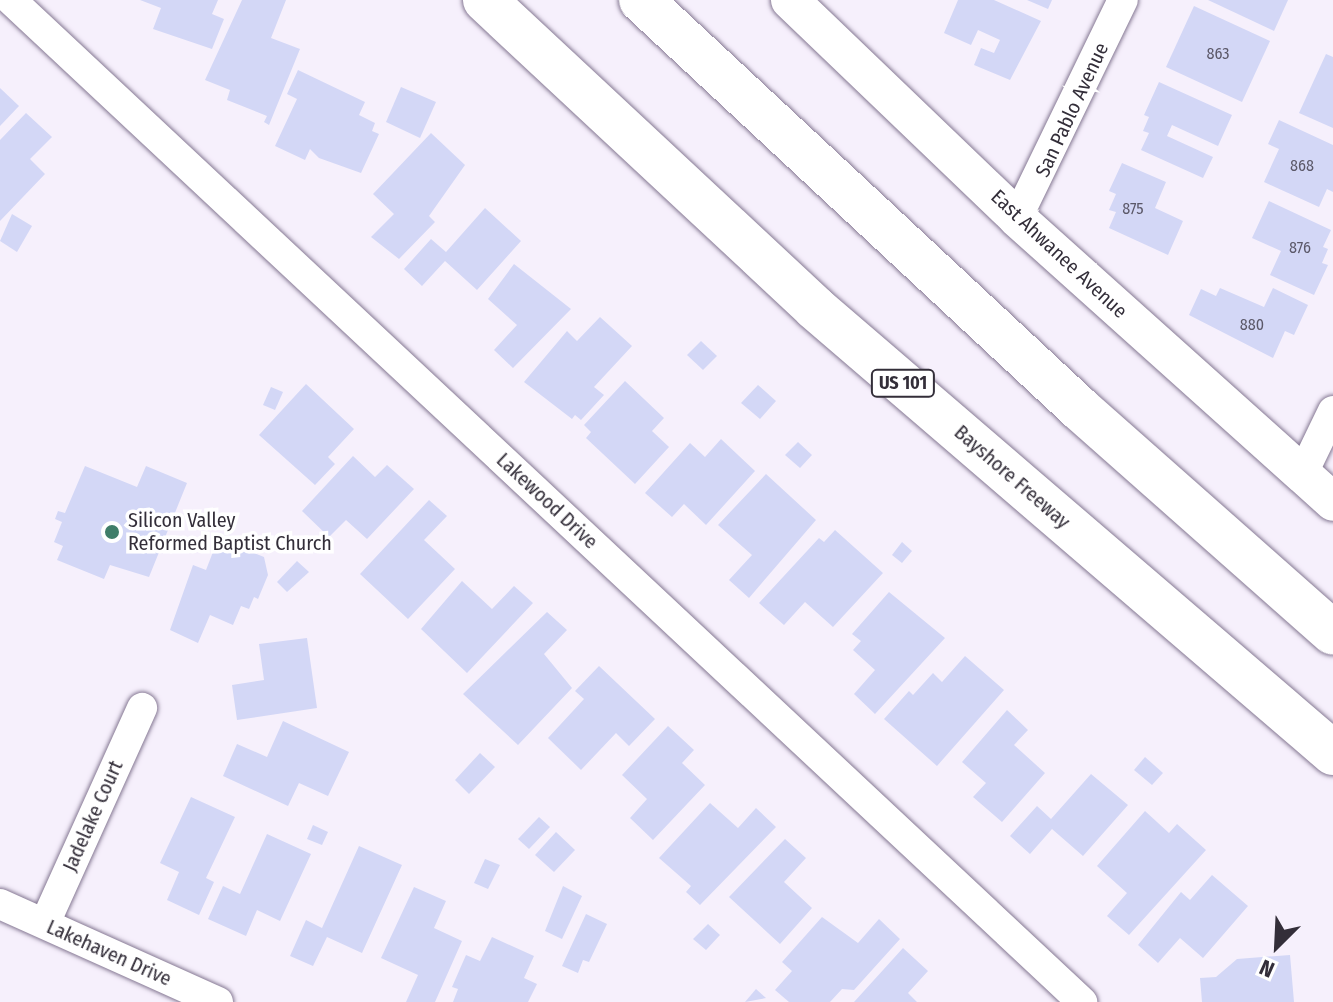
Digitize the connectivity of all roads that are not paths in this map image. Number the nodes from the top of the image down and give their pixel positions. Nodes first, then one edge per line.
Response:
1 (11, 0) edge
2 (485, 0) edge
3 (641, 0) edge
4 (790, 0) edge
5 (1123, 0) edge
6 (1017, 218) junction
7 (1333, 411) edge
8 (1302, 475) junction
9 (1333, 502) edge
10 (1333, 633) edge
11 (142, 708) dead end
12 (1333, 753) edge
13 (0, 904) edge
14 (45, 923) junction
15 (218, 1002) edge
16 (1082, 1002) edge

1 - 16 street, Lakewood Drive
2 - 12 highway, Bayshore Freeway / US 101
3 - 10 highway
4 - 6 street, East Ahwanee Avenue
5 - 6 street, San Pablo Avenue
6 - 8 street, East Ahwanee Avenue
7 - 8 street
8 - 9 street, East Ahwanee Avenue
11 - 14 street, Jadelake Court
13 - 14 street, Lakehaven Drive
14 - 15 street, Lakehaven Drive

